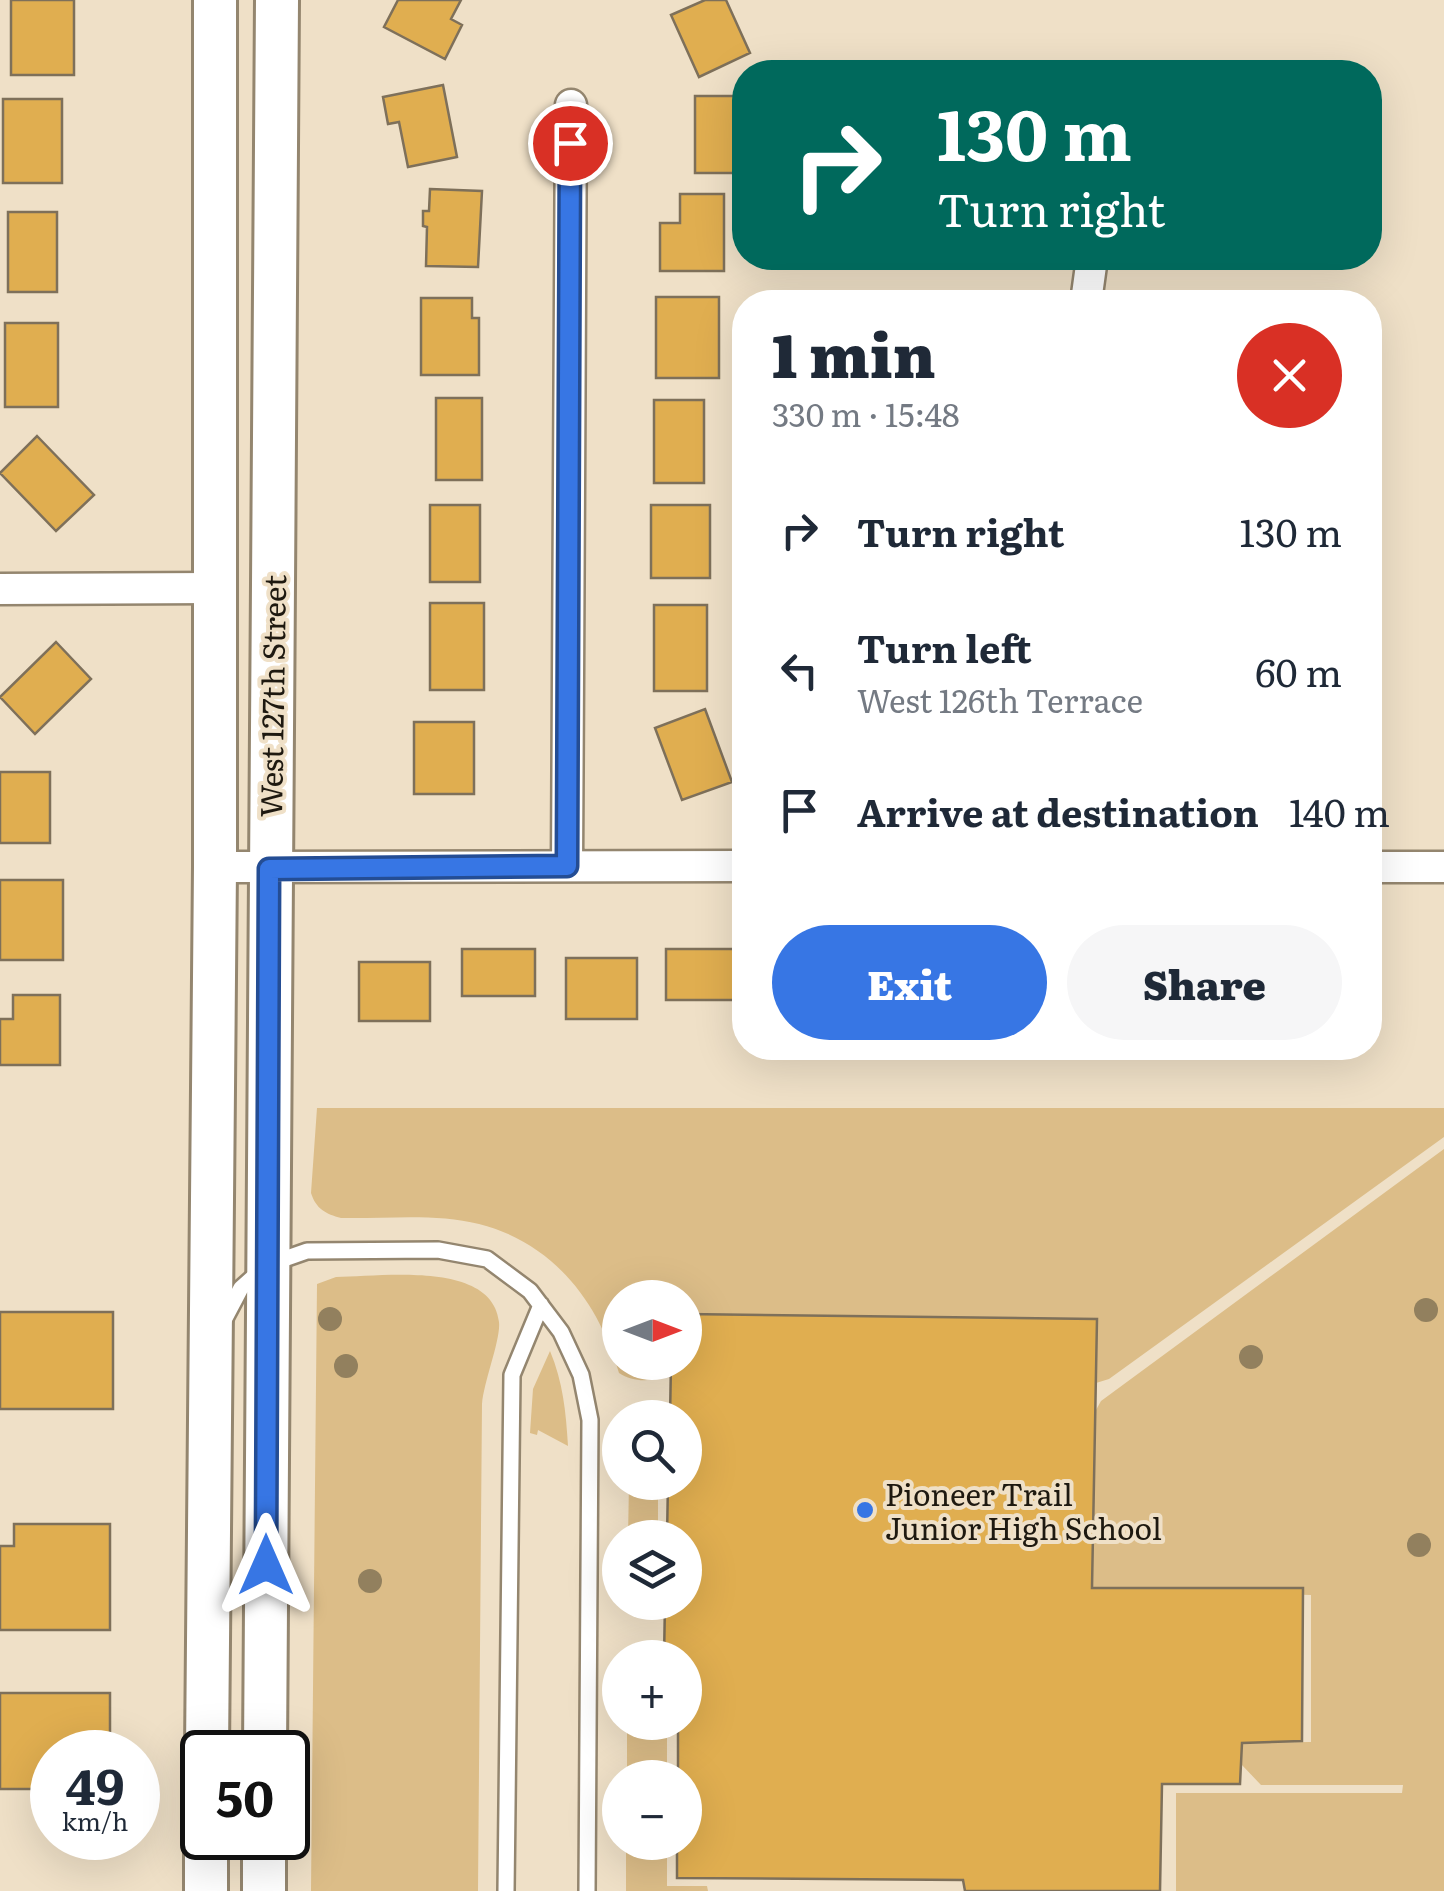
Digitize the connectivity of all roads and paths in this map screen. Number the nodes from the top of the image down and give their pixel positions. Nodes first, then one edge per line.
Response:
1 (215, 0) edge
2 (278, 0) edge
3 (571, 105) dead end
4 (214, 588) junction
5 (0, 589) edge
6 (567, 866) junction
7 (732, 866) edge
8 (215, 867) junction
9 (1382, 867) edge
10 (1444, 867) edge
11 (269, 869) junction
12 (268, 1265) junction
13 (540, 1305) junction
14 (211, 1346) junction
15 (207, 1730) edge
16 (264, 1730) edge
17 (206, 1860) edge
18 (264, 1860) edge
19 (206, 1891) edge
20 (264, 1891) edge
21 (506, 1891) edge
22 (586, 1891) edge

1 - 4 main road, West 127th Street
2 - 11 main road, West 127th Street
3 - 6 street
4 - 5 street
4 - 8 main road, West 127th Street
6 - 7 street
6 - 11 street
8 - 11 street
8 - 14 main road, West 127th Street
9 - 10 street
11 - 12 main road, West 127th Street
12 - 13 lane
12 - 14 lane
12 - 16 main road, West 127th Street
13 - 21 lane
13 - 22 lane
14 - 15 main road, West 127th Street
17 - 19 main road
18 - 20 main road

